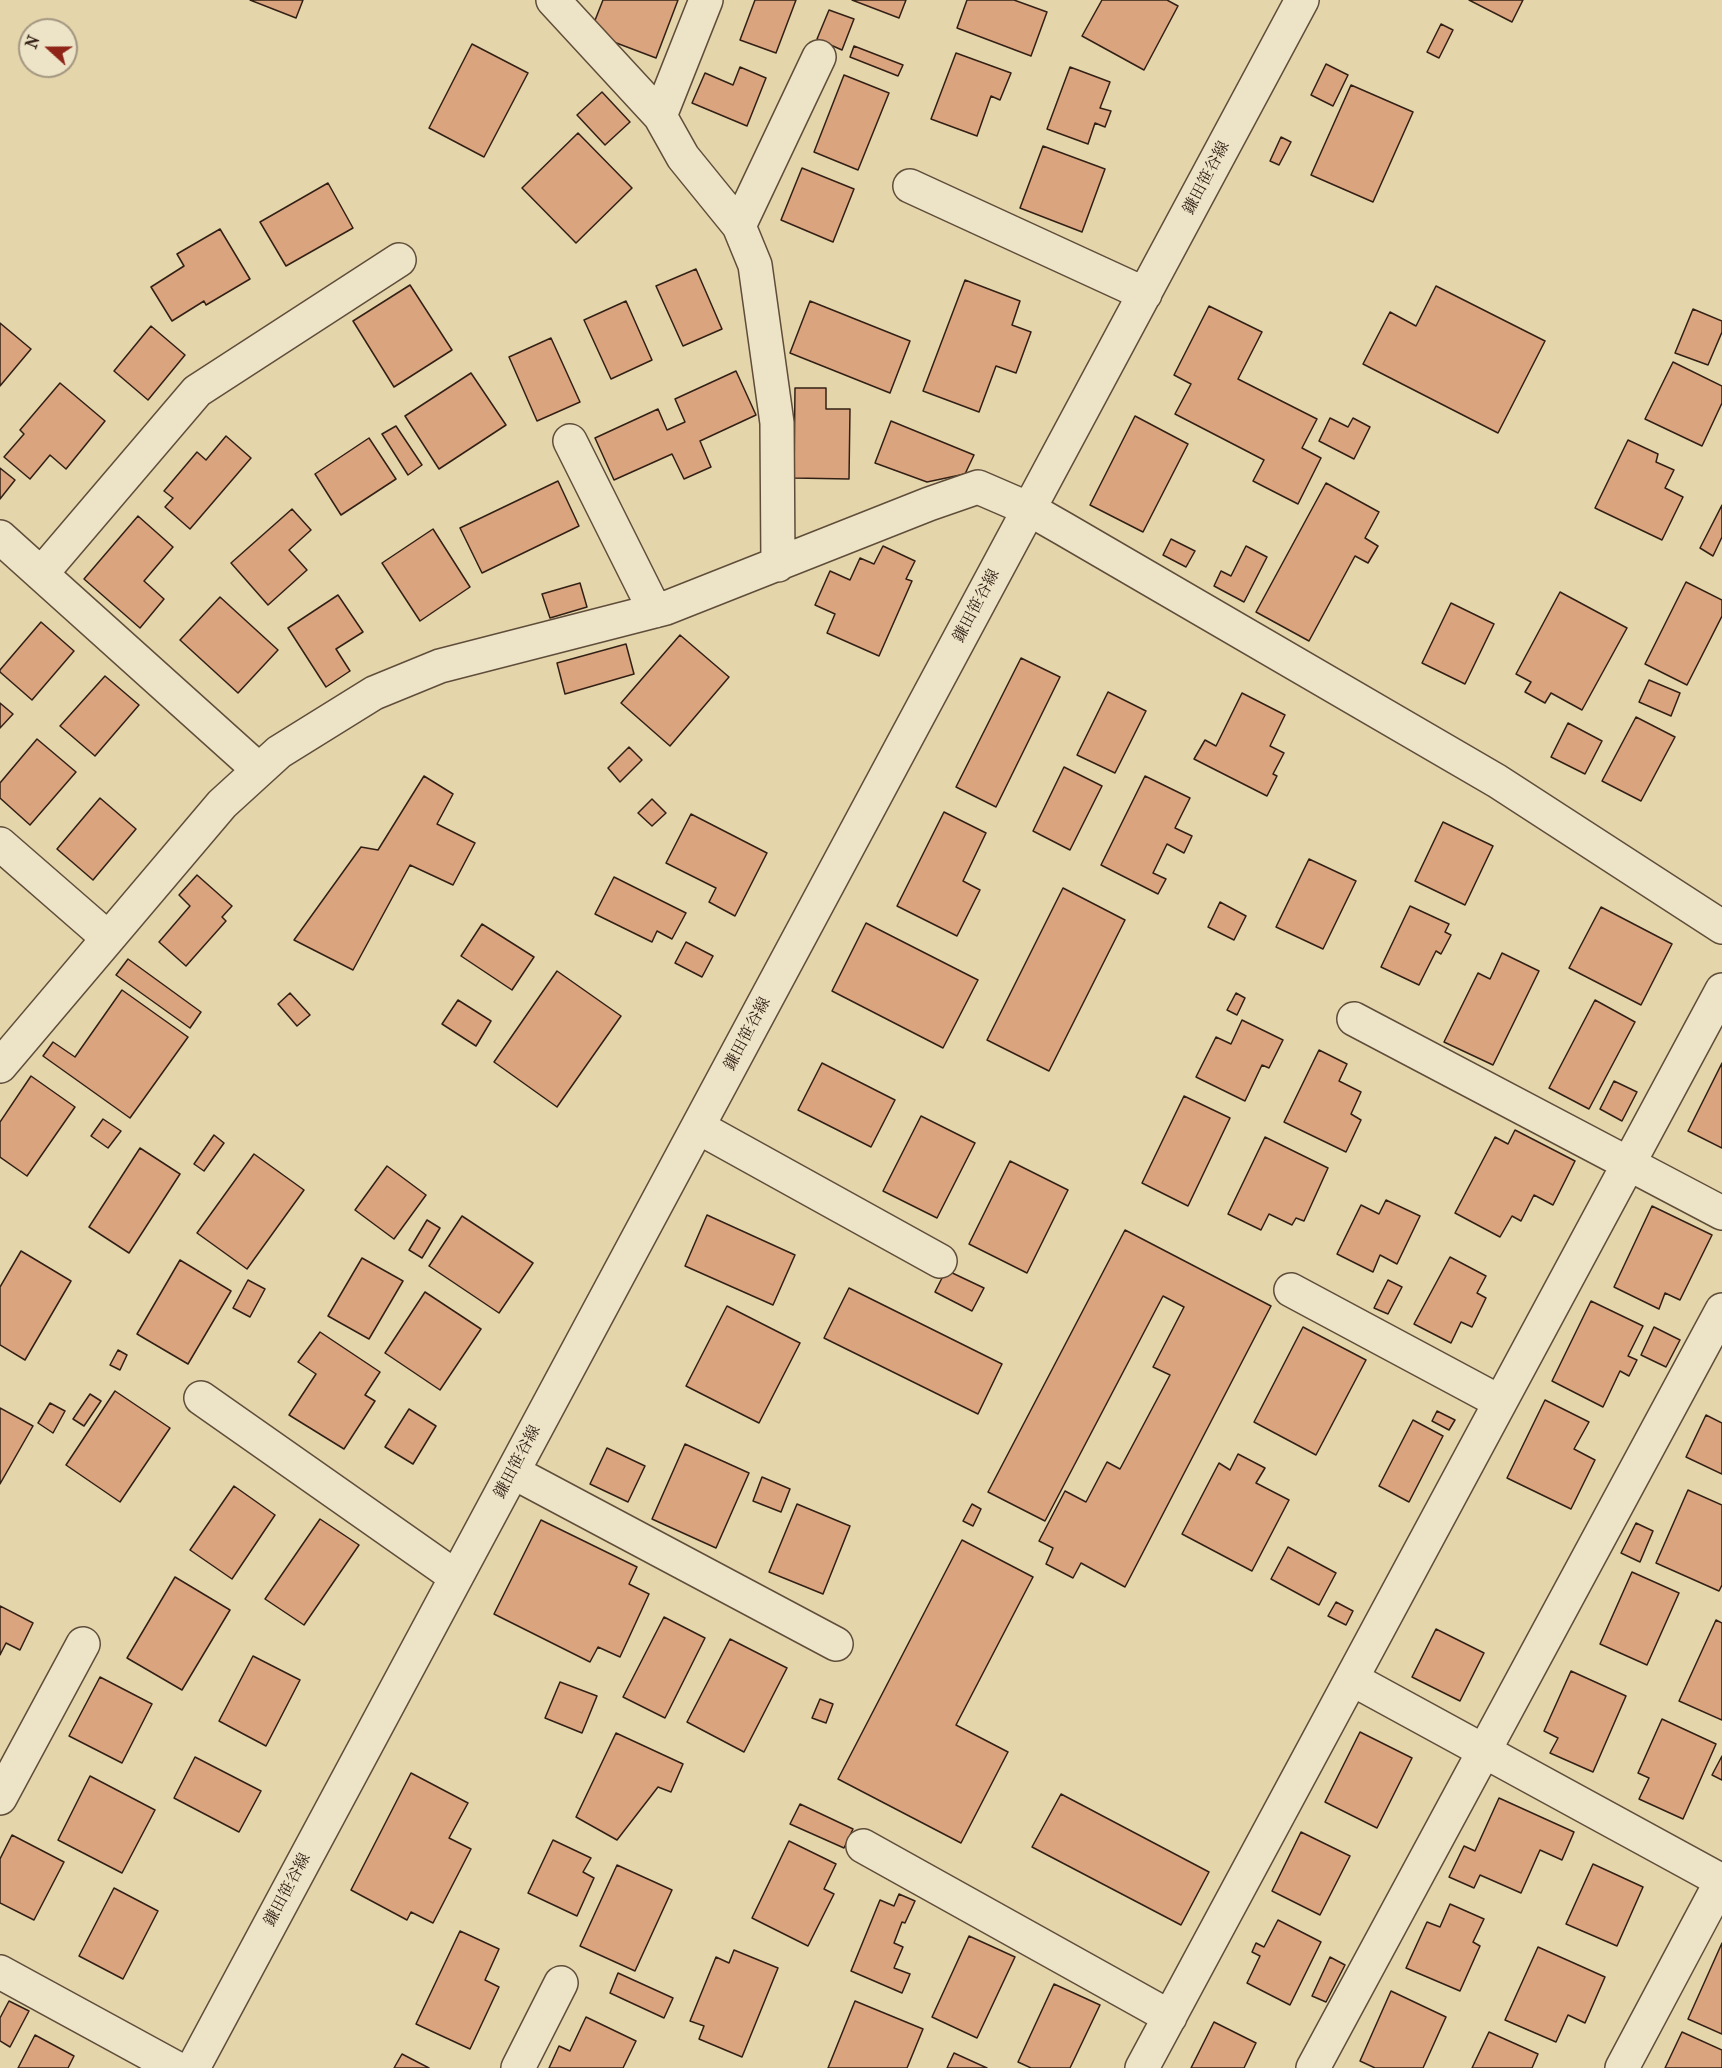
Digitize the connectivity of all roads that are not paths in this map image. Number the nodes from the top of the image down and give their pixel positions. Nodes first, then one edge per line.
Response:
1 (553, 0) edge
2 (706, 0) edge
3 (1289, 5) edge
4 (819, 57) dead end
5 (660, 116) junction
6 (910, 186) dead end
7 (739, 226) junction
8 (399, 260) dead end
9 (1144, 294) junction
10 (570, 441) dead end
11 (1029, 509) junction
12 (0, 537) edge
13 (777, 565) junction
14 (41, 574) junction
15 (655, 612) junction
16 (260, 770) junction
17 (0, 844) edge
18 (1722, 927) edge
19 (108, 938) junction
20 (1722, 990) edge
21 (1354, 1019) dead end
22 (0, 1066) edge
23 (698, 1128) junction
24 (1629, 1163) junction
25 (1722, 1213) edge
26 (940, 1261) dead end
27 (1291, 1290) dead end
28 (1722, 1310) edge
29 (201, 1398) dead end
30 (1500, 1402) junction
31 (513, 1472) junction
32 (456, 1577) junction
33 (83, 1644) dead end
34 (836, 1644) dead end
35 (1352, 1679) junction
36 (1484, 1752) junction
37 (0, 1798) edge
38 (863, 1846) dead end
39 (1722, 1880) edge
40 (0, 1972) edge
41 (561, 1983) dead end
42 (1170, 2017) junction
43 (176, 2068) edge
44 (193, 2068) edge
45 (518, 2068) edge
46 (1142, 2068) edge
47 (1313, 2068) edge
48 (1622, 2068) edge

1 - 5 street
2 - 5 street
3 - 9 street, 鎌田笹谷線
4 - 7 street
5 - 7 street
6 - 9 street
7 - 13 street
8 - 14 street
9 - 11 street, 鎌田笹谷線
10 - 15 street
11 - 13 street
11 - 18 street
11 - 23 street, 鎌田笹谷線
12 - 14 street
13 - 15 street
14 - 16 street
15 - 16 street
16 - 19 street
17 - 19 street
19 - 22 street
20 - 24 street
21 - 24 street
23 - 26 street
23 - 31 street, 鎌田笹谷線
24 - 25 street
24 - 30 street
27 - 30 street
28 - 36 street
29 - 32 street
30 - 35 street
31 - 32 street, 鎌田笹谷線
31 - 34 street
32 - 44 street, 鎌田笹谷線
33 - 37 street
35 - 36 street
35 - 42 street
36 - 39 street
36 - 47 street
38 - 42 street
39 - 48 street
40 - 43 street
41 - 45 street
42 - 46 street

